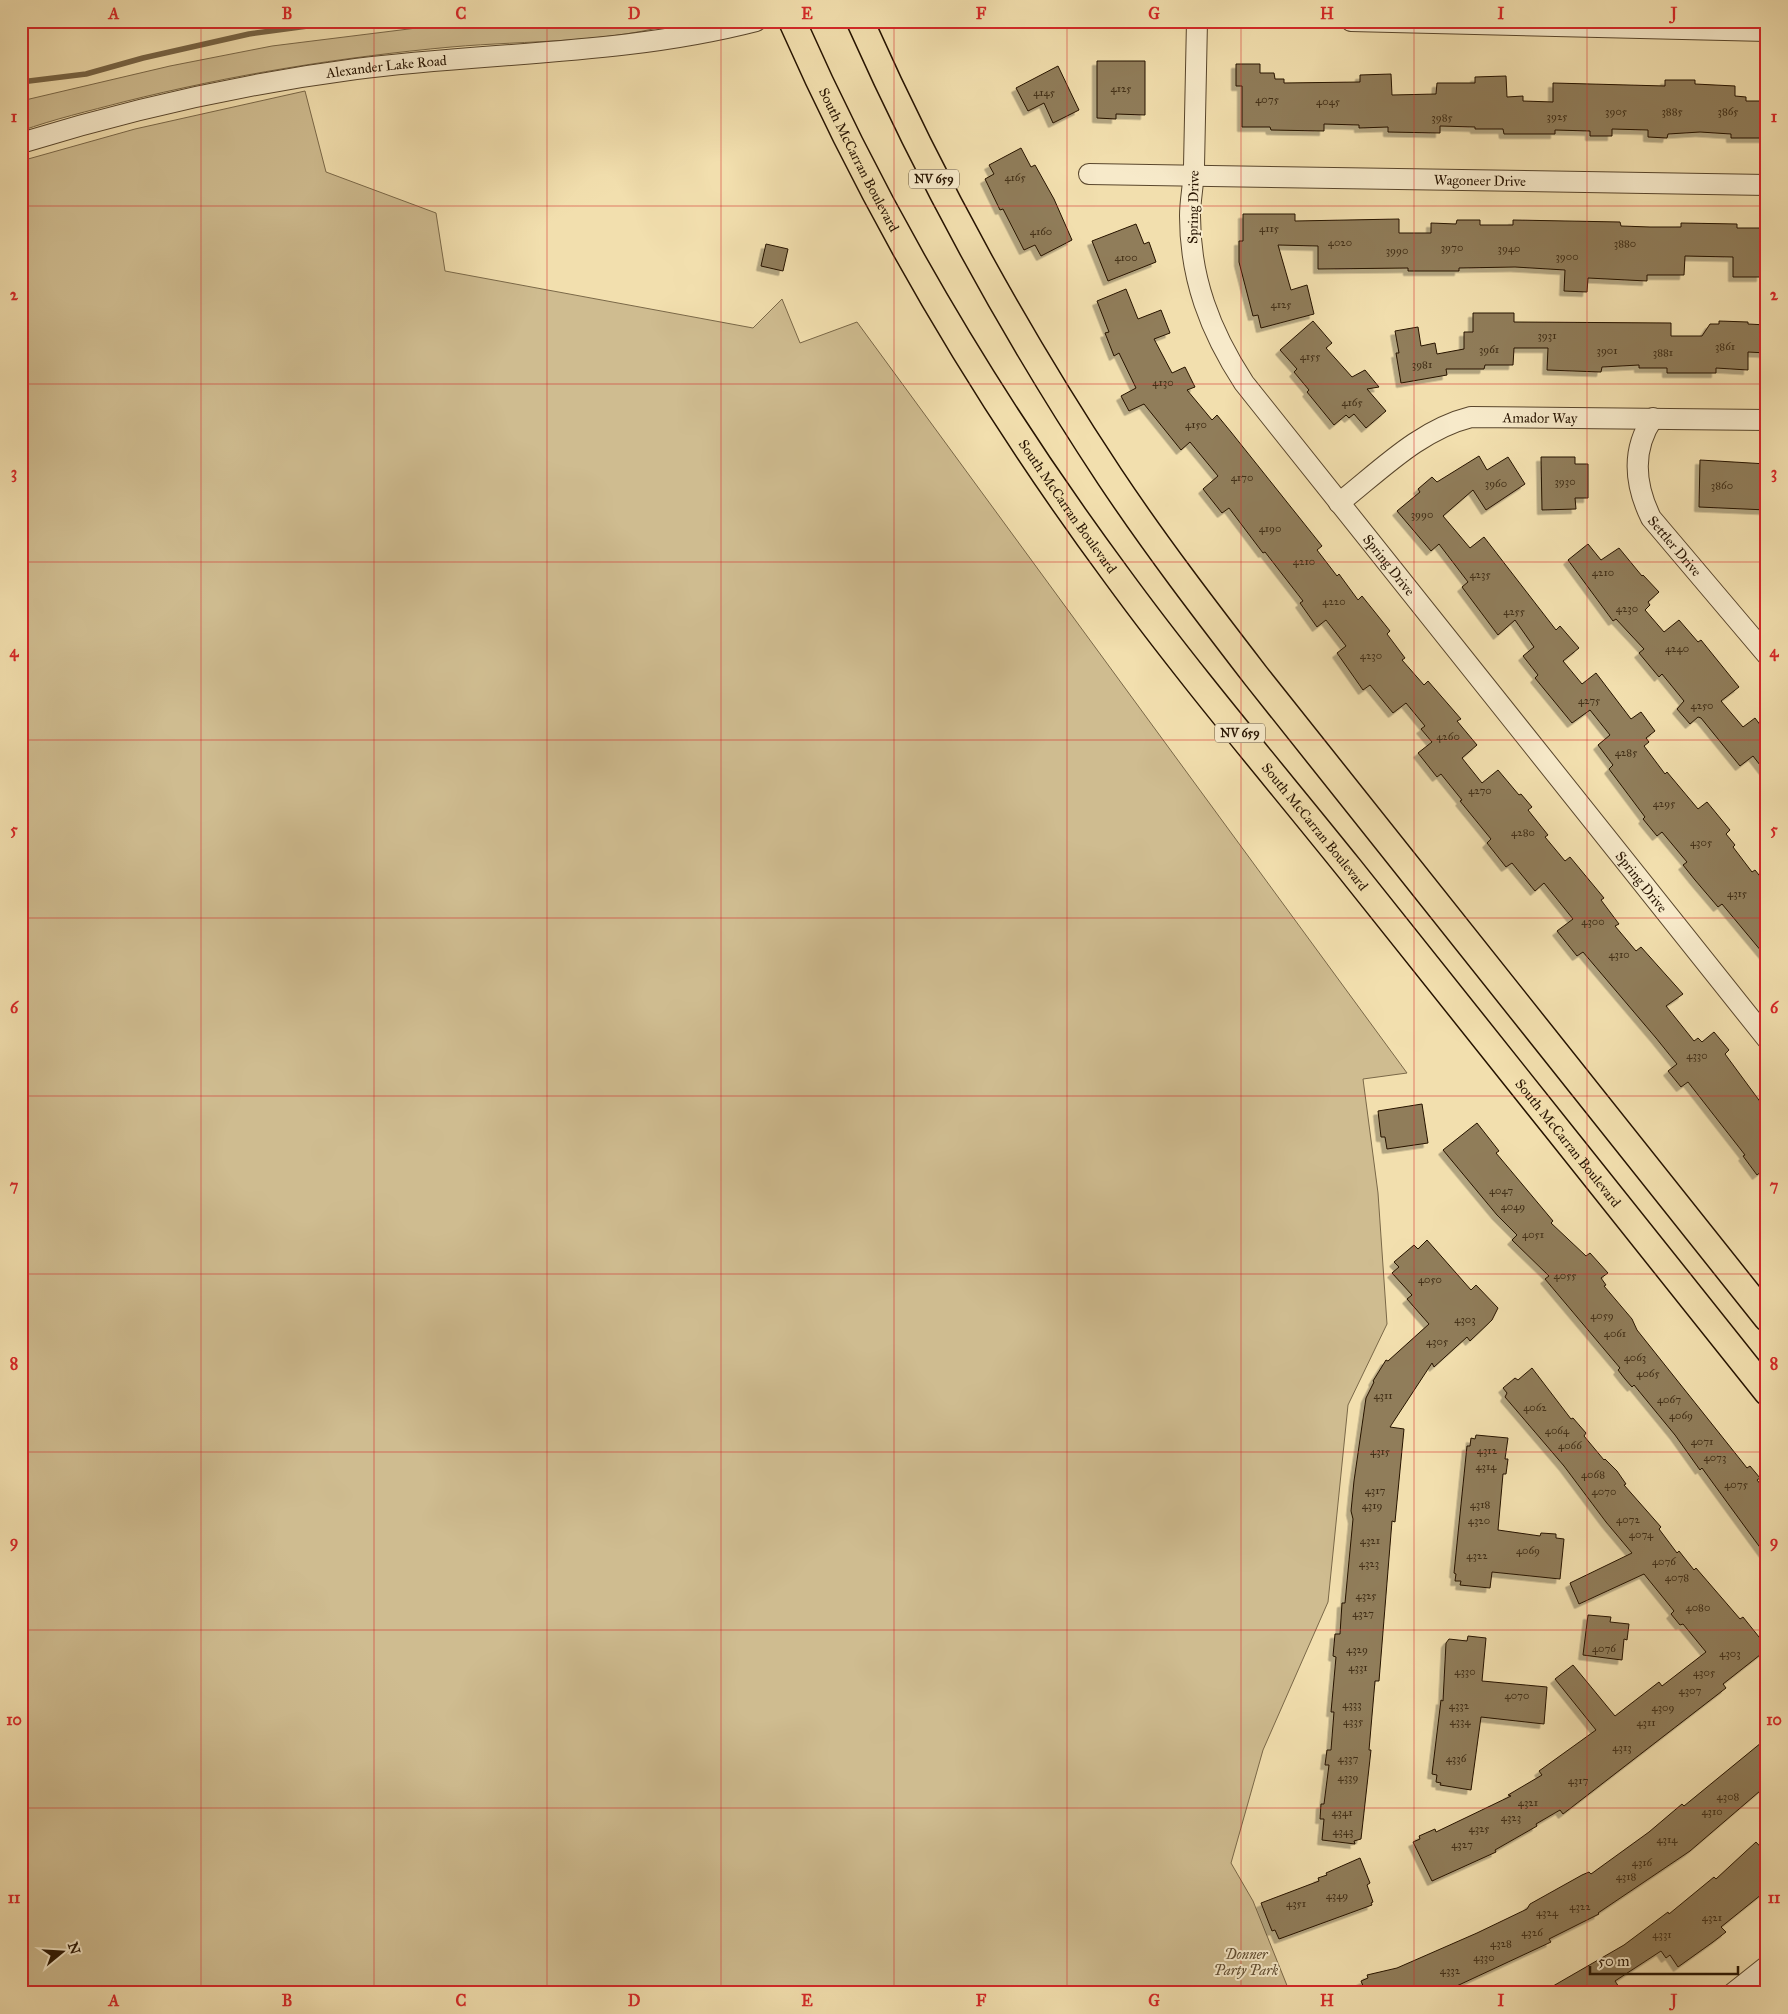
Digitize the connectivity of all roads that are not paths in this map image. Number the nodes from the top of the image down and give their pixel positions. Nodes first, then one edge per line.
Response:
1 (756, 21) edge
2 (792, 21) edge
3 (860, 21) edge
4 (1197, 21) edge
5 (1351, 21) edge
6 (1767, 31) edge
7 (21, 143) edge
8 (1089, 174) dead end
9 (1194, 175) junction
10 (1767, 185) edge
11 (1653, 418) junction
12 (1767, 420) edge
13 (1339, 503) junction
14 (1767, 655) edge
15 (1767, 1039) edge
16 (1767, 1318) edge
17 (1767, 1392) edge
18 (1767, 1966) edge
19 (1733, 1993) edge

1 - 7 street, Alexander Lake Road
2 - 17 main road, South McCarran Boulevard / NV 659
3 - 16 main road, NV 659
4 - 9 street, Spring Drive
5 - 6 street
8 - 9 street, Wagoneer Drive
9 - 10 street, Wagoneer Drive
9 - 13 street, Spring Drive
11 - 12 street, Amador Way
11 - 13 street, Amador Way
11 - 14 street, Settler Drive
13 - 15 street, Spring Drive
18 - 19 street

